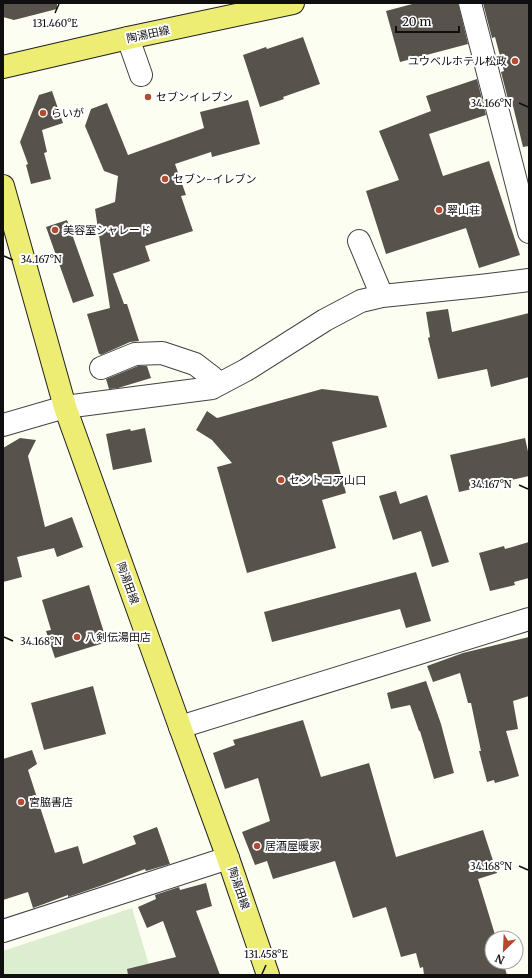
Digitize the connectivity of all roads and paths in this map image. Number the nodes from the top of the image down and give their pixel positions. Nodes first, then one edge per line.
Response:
1 (293, 3) edge
2 (470, 3) edge
3 (244, 8) edge
4 (128, 38) junction
5 (3, 67) edge
6 (141, 75) dead end
7 (3, 186) edge
8 (529, 232) edge
9 (359, 241) dead end
10 (529, 280) edge
11 (382, 296) junction
12 (101, 368) dead end
13 (212, 388) junction
14 (65, 407) junction
15 (3, 424) edge
16 (529, 619) edge
17 (180, 727) junction
18 (228, 858) junction
19 (3, 931) edge
20 (268, 975) edge

1 - 3 main road, 陶湯田線
2 - 8 street
3 - 4 main road, 陶湯田線
4 - 5 main road, 陶湯田線
4 - 6 street
7 - 14 main road, 陶湯田線
9 - 11 street
10 - 11 street
11 - 13 street
12 - 13 street
13 - 14 street
14 - 15 street
14 - 17 main road, 陶湯田線
16 - 17 street
17 - 18 main road, 陶湯田線
18 - 19 street
18 - 20 main road, 陶湯田線

